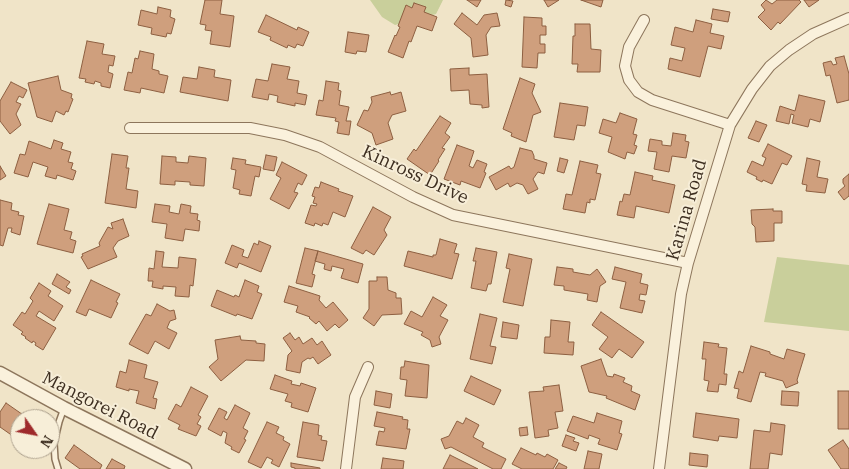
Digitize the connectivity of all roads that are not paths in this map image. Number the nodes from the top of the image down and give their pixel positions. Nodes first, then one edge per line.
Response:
1 (849, 18) edge
2 (644, 20) dead end
3 (730, 125) junction
4 (130, 128) dead end
5 (688, 263) junction
6 (368, 367) dead end
7 (0, 373) edge
8 (64, 408) junction
9 (58, 469) edge
10 (185, 469) edge
11 (346, 469) edge
12 (659, 469) edge

1 - 3 street, Karina Road
2 - 3 street
3 - 5 street, Karina Road
4 - 5 street, Kinross Drive
5 - 12 street, Karina Road
6 - 11 street
7 - 8 street, Mangorei Road
8 - 9 lane
8 - 10 street, Mangorei Road

